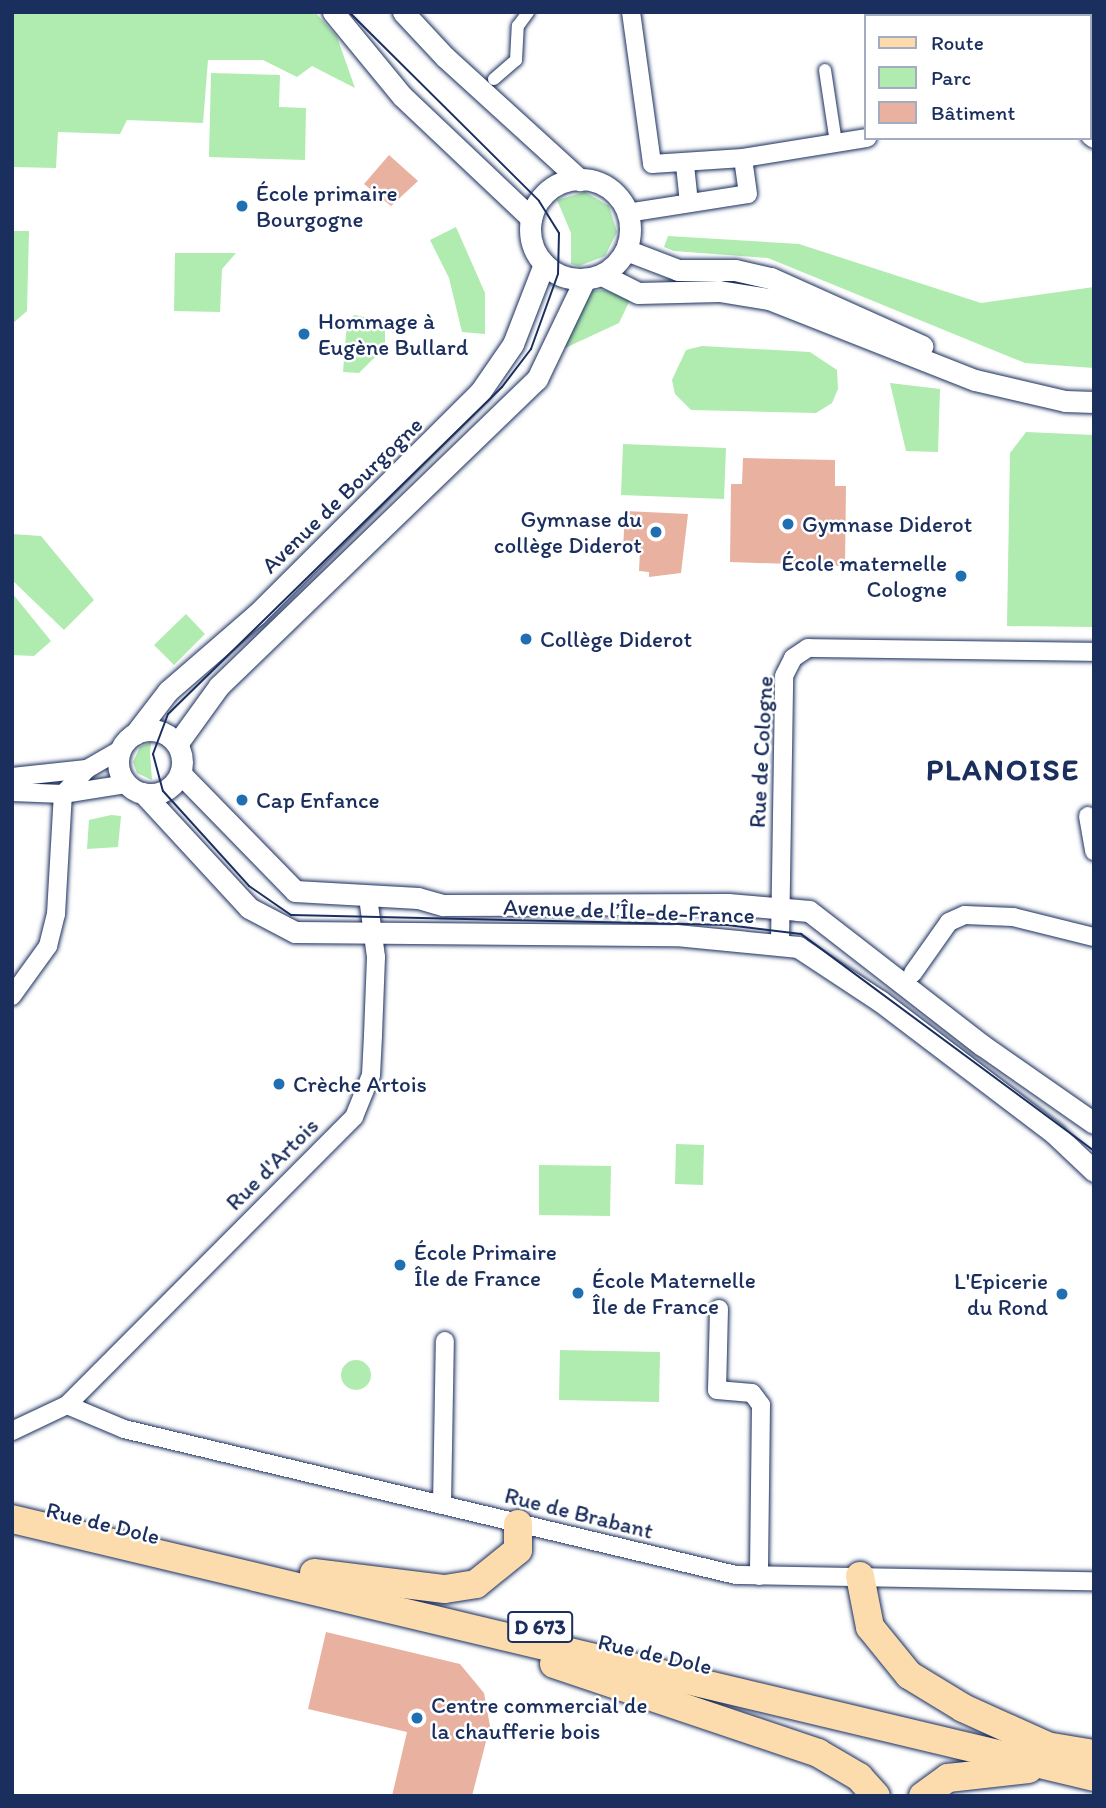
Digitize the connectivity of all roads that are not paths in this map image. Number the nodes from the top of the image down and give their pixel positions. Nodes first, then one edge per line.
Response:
1 (332, 12) edge
2 (403, 12) edge
3 (528, 12) edge
4 (631, 12) edge
5 (825, 70) dead end
6 (494, 79) dead end
7 (864, 138) edge
8 (836, 143) junction
9 (743, 158) junction
10 (685, 165) junction
11 (580, 180) junction
12 (689, 201) junction
13 (628, 213) junction
14 (531, 218) junction
15 (626, 250) junction
16 (544, 264) junction
17 (593, 277) junction
18 (1018, 393) junction
19 (1094, 402) edge
20 (1094, 652) edge
21 (128, 741) junction
22 (177, 744) junction
23 (88, 769) junction
24 (180, 773) junction
25 (12, 777) edge
26 (135, 788) junction
27 (12, 792) edge
28 (63, 794) junction
29 (1088, 816) dead end
30 (1094, 850) edge
31 (368, 897) junction
32 (780, 906) junction
33 (373, 935) junction
34 (1094, 936) edge
35 (780, 943) junction
36 (913, 973) dead end
37 (12, 996) edge
38 (1094, 1122) edge
39 (1094, 1171) edge
40 (719, 1309) dead end
41 (445, 1341) dead end
42 (67, 1405) junction
43 (12, 1431) edge
44 (12, 1501) edge
45 (442, 1505) junction
46 (12, 1519) edge
47 (519, 1524) junction
48 (50, 1528) junction
49 (12, 1532) edge
50 (314, 1573) junction
51 (759, 1576) junction
52 (860, 1576) junction
53 (1094, 1581) edge
54 (416, 1615) junction
55 (1067, 1758) edge
56 (1094, 1777) edge
57 (876, 1796) edge
58 (923, 1796) edge

1 - 14 street
2 - 11 street
3 - 6 street
4 - 10 street
5 - 8 street
7 - 8 street
8 - 9 street
9 - 10 street
9 - 12 street
10 - 12 street
11 - 13 street
11 - 14 street
12 - 13 street
13 - 15 street
14 - 16 street
15 - 17 street
15 - 18 street
16 - 17 street
16 - 21 street, Avenue de Bourgogne
17 - 18 street
17 - 22 street
18 - 19 street
20 - 32 street, Rue de Cologne
21 - 22 street
21 - 23 street, Avenue de Bourgogne
21 - 26 street
22 - 24 street
23 - 25 street, Avenue de Bourgogne
23 - 28 street
24 - 26 street
24 - 31 street, Avenue de l’Île-de-France
26 - 28 street
26 - 33 street, Avenue de l’Île-de-France
27 - 28 street
28 - 37 street
29 - 30 street
31 - 32 street, Avenue de l’Île-de-France
31 - 33 street, Rue d'Artois
32 - 35 street, Rue de Cologne
32 - 38 street, Avenue de l’Île-de-France
33 - 35 street, Avenue de l’Île-de-France
33 - 42 street, Rue d'Artois
34 - 36 street
35 - 39 street, Avenue de l’Île-de-France
40 - 51 street
41 - 45 street
42 - 43 street, Rue d'Artois
42 - 45 street, Rue de Brabant
44 - 50 main road, Rue de Dole / D 673
45 - 47 street, Rue de Brabant
46 - 48 main road, Rue de Dole / D 673
47 - 50 main road
47 - 51 street, Rue de Brabant
48 - 49 street, Rue de Dole
48 - 54 main road, Rue de Dole / D 673
50 - 55 main road, Rue de Dole / D 673
51 - 52 street, Rue de Brabant
52 - 53 street, Rue de Brabant
52 - 55 main road
54 - 55 main road, Rue de Dole / D 673
54 - 57 main road
55 - 56 main road, Rue de Dole / D 673
55 - 58 main road

